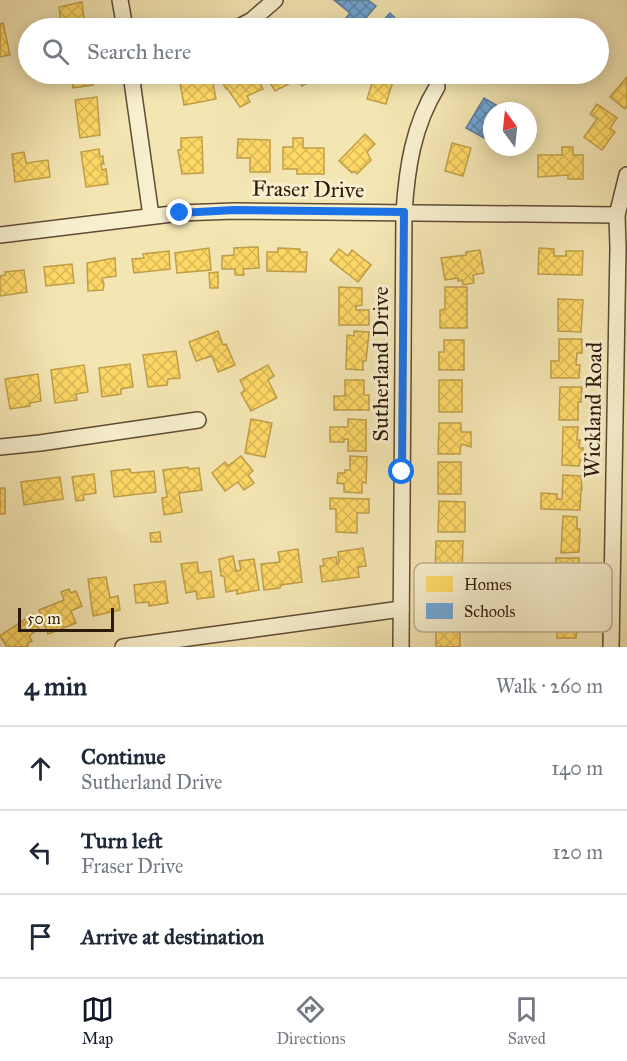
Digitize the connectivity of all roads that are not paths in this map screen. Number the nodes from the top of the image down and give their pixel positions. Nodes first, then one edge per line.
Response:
1 (120, 0) edge
2 (274, 0) edge
3 (123, 18) edge
4 (254, 18) edge
5 (132, 84) edge
6 (437, 87) dead end
7 (627, 175) edge
8 (404, 212) junction
9 (617, 215) junction
10 (151, 216) junction
11 (0, 235) edge
12 (198, 420) dead end
13 (0, 447) edge
14 (612, 592) edge
15 (401, 609) junction
16 (611, 632) edge
17 (123, 647) edge
18 (401, 647) edge
19 (611, 647) edge

1 - 3 street
2 - 4 street
5 - 10 street
6 - 8 street, Sutherland Drive
7 - 9 street, Wickland Road
8 - 9 street, Fraser Drive
8 - 10 street, Fraser Drive
8 - 15 street, Sutherland Drive
9 - 14 street, Wickland Road
10 - 11 street, Fraser Drive
12 - 13 street
15 - 17 street
15 - 18 street, Sutherland Drive
16 - 19 street, Wickland Road

